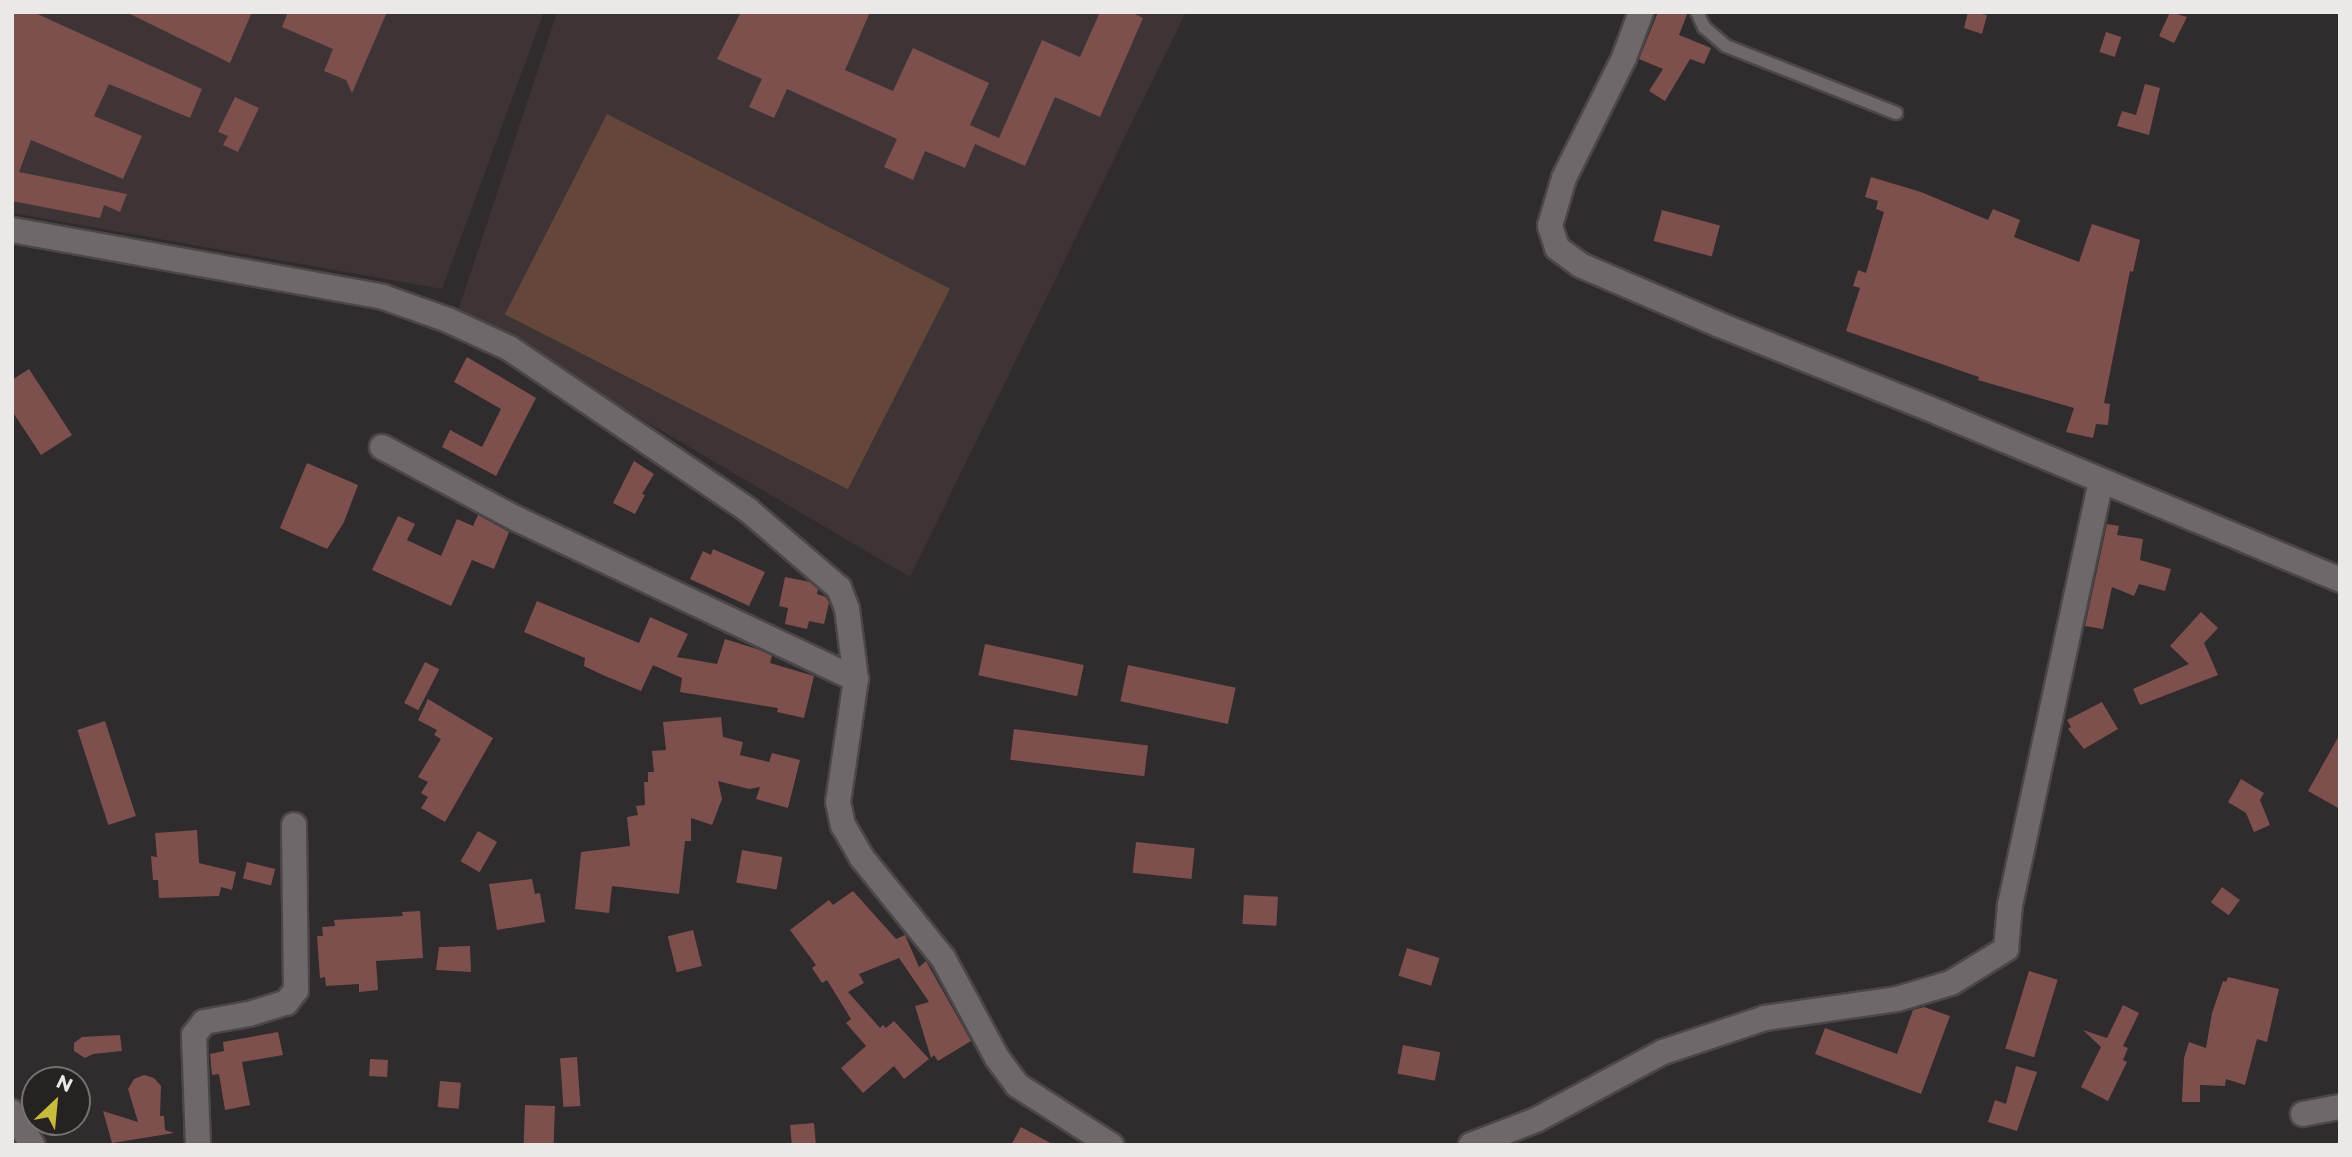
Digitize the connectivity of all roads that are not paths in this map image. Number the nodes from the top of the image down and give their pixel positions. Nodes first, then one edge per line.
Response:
1 (1641, 12) edge
2 (1696, 12) edge
3 (1896, 113) dead end
4 (12, 230) edge
5 (382, 447) dead end
6 (2101, 481) junction
7 (2340, 580) edge
8 (856, 678) junction
9 (294, 825) dead end
10 (2340, 1107) edge
11 (12, 1112) edge
12 (2303, 1114) dead end
13 (33, 1145) edge
14 (198, 1145) edge
15 (1111, 1145) edge
16 (1471, 1145) edge

1 - 6 street
2 - 3 lane
4 - 8 street
5 - 8 street
6 - 7 street
6 - 16 street
8 - 15 street
9 - 14 street
10 - 12 street
11 - 13 street

